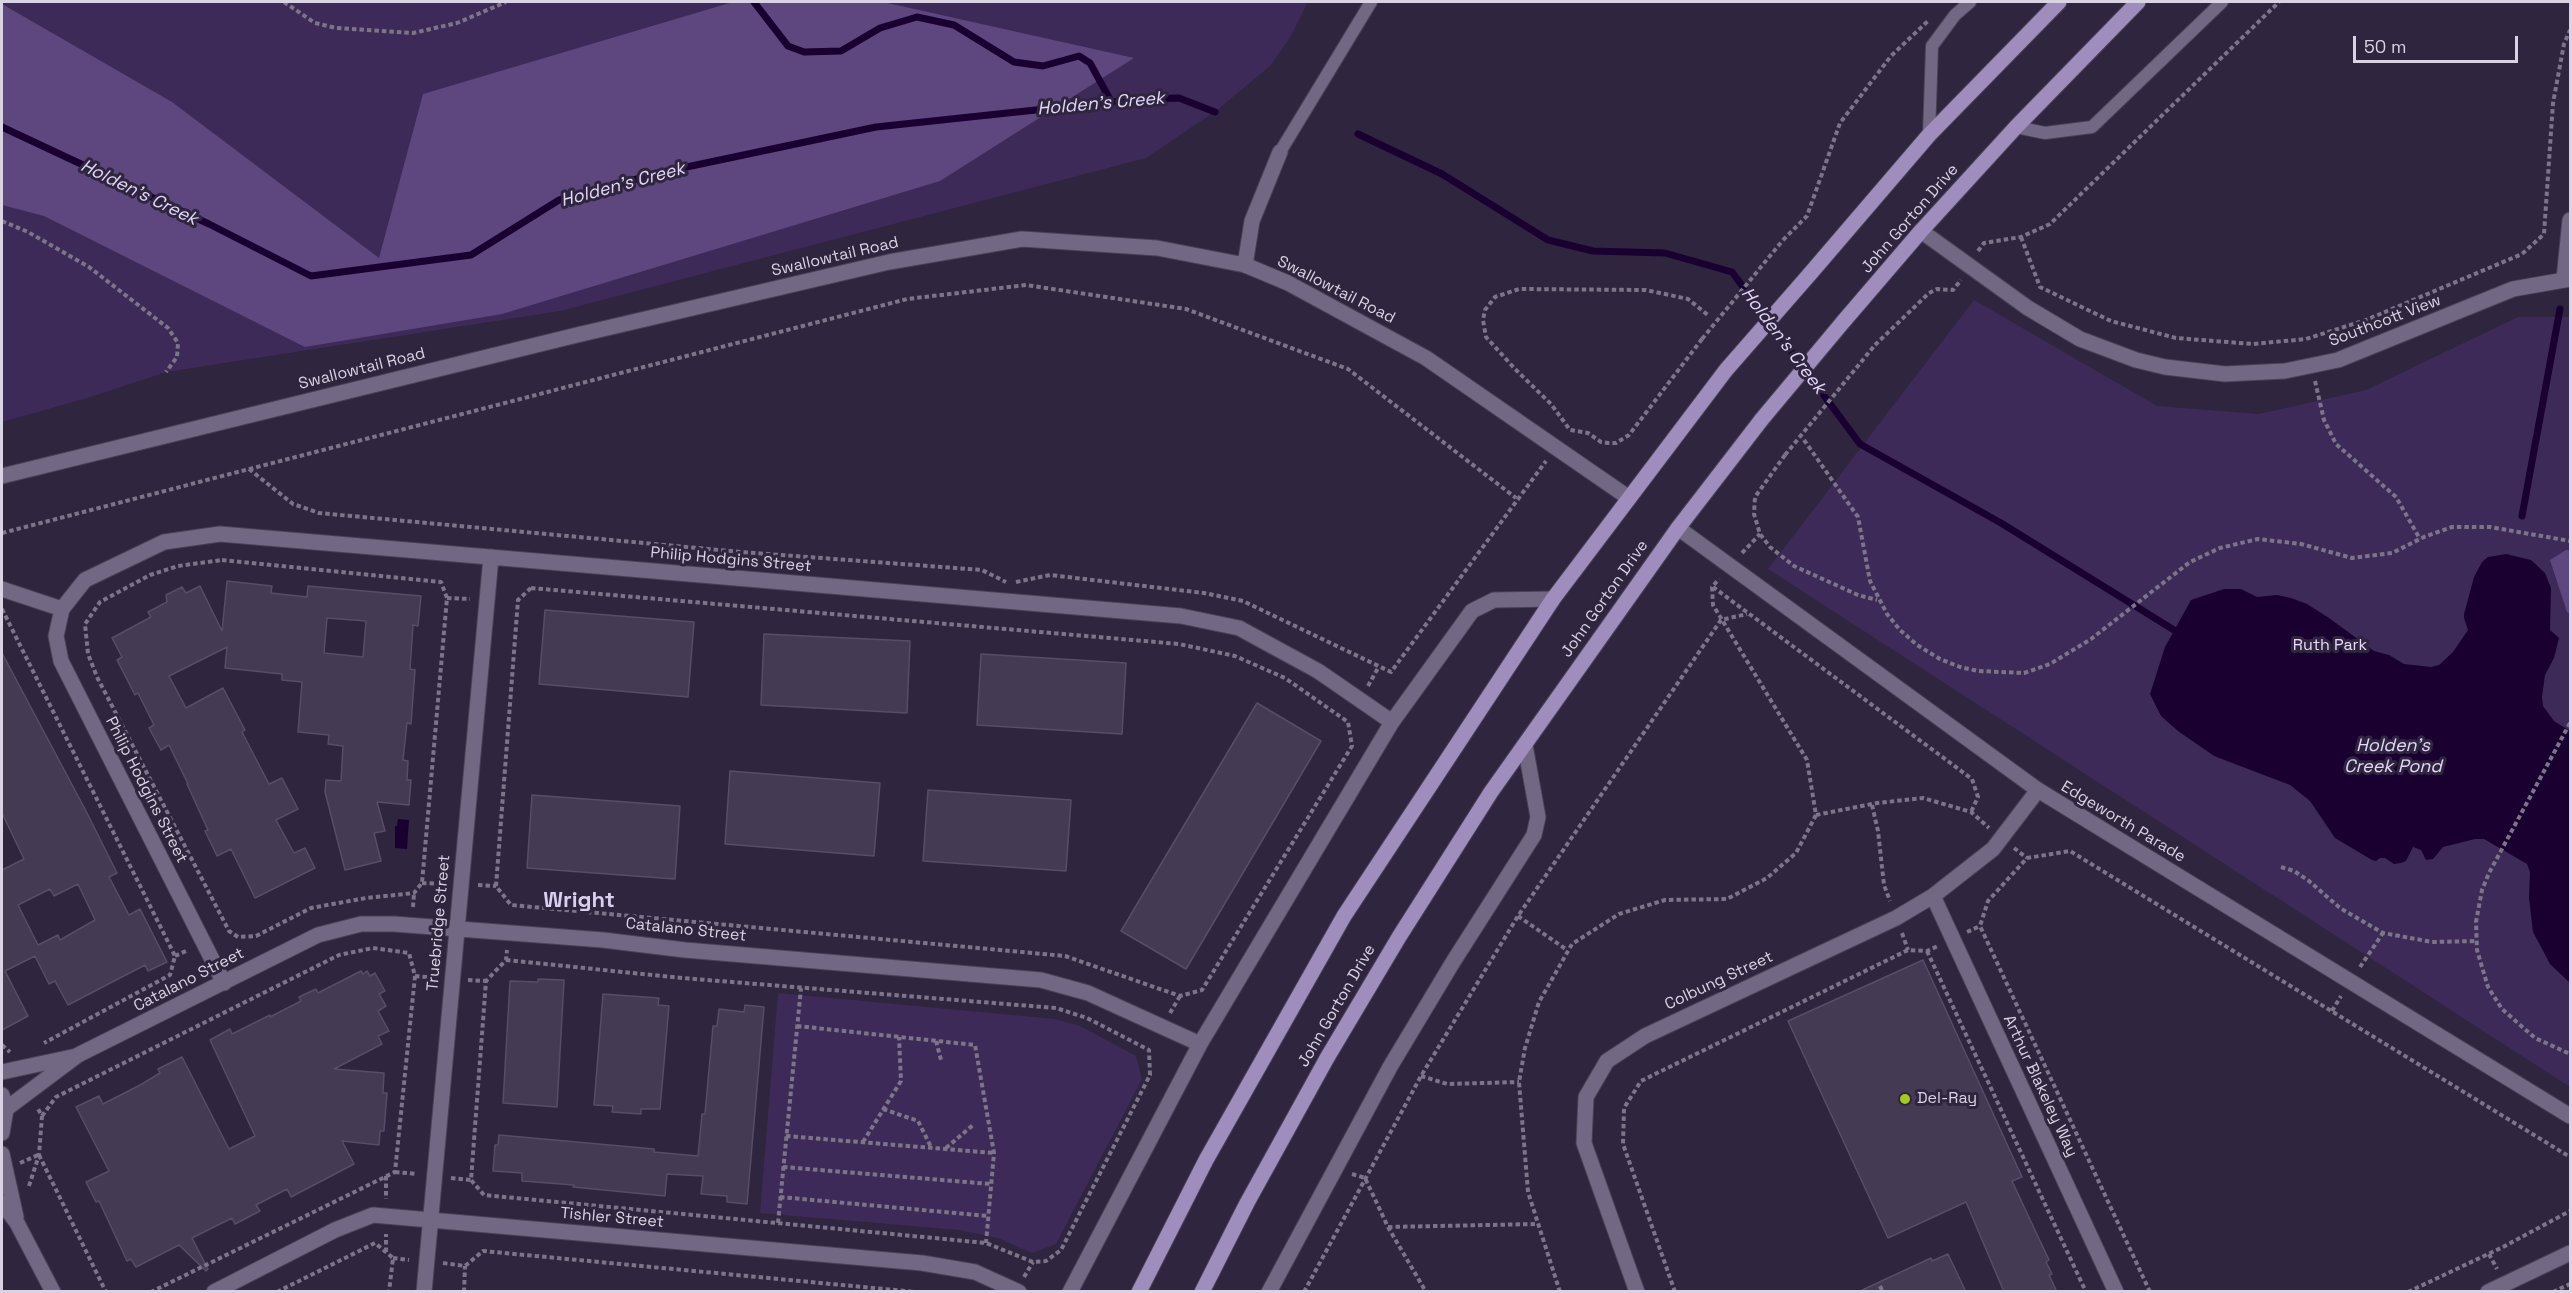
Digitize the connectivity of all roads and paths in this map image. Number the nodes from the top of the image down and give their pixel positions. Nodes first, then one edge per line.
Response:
1 (285, 2) edge
2 (506, 2) edge
3 (1371, 2) edge
4 (1970, 2) edge
5 (2059, 2) edge
6 (2138, 2) edge
7 (2222, 2) edge
8 (2279, 2) edge
9 (1931, 17) dead end
10 (2571, 30) edge
11 (2016, 127) junction
12 (1929, 135) junction
13 (1280, 152) joint
14 (2571, 220) edge
15 (2, 221) edge
16 (1921, 231) junction
17 (2021, 237) junction
18 (1984, 243) dead end
19 (1245, 265) junction
20 (2567, 279) edge
21 (1958, 287) dead end
22 (1709, 316) dead end
23 (2306, 339) junction
24 (2312, 365) junction
25 (166, 372) dead end
26 (1803, 440) dead end
27 (249, 469) junction
28 (2, 476) edge
29 (1629, 498) junction
30 (1677, 528) junction
31 (2, 533) edge
32 (2420, 539) junction
33 (2571, 541) edge
34 (491, 557) junction
35 (2, 589) edge
36 (447, 598) joint
37 (1553, 599) junction
38 (1878, 600) junction
39 (2, 609) edge
40 (62, 609) junction
41 (1747, 614) junction
42 (1721, 620) junction
43 (1392, 722) junction
44 (2571, 723) edge
45 (1525, 745) junction
46 (1352, 746) joint
47 (2038, 790) junction
48 (1872, 805) junction
49 (1971, 812) junction
50 (1816, 815) junction
51 (2001, 838) junction
52 (2027, 858) junction
53 (2281, 867) dead end
54 (1884, 885) dead end
55 (1933, 896) junction
56 (1518, 916) junction
57 (457, 929) junction
58 (2477, 941) junction
59 (1568, 950) junction
60 (224, 982) junction
61 (801, 988) junction
62 (797, 1026) junction
63 (899, 1037) junction
64 (936, 1041) junction
65 (42, 1044) dead end
66 (1200, 1044) junction
67 (2, 1045) edge
68 (20, 1049) dead end
69 (2571, 1054) edge
70 (78, 1055) junction
71 (941, 1060) dead end
72 (2, 1072) edge
73 (1421, 1076) junction
74 (1519, 1082) junction
75 (4, 1102) edge
76 (883, 1109) junction
77 (42, 1116) dead end
78 (2571, 1116) edge
79 (972, 1125) dead end
80 (2, 1133) edge
81 (786, 1136) junction
82 (863, 1142) junction
83 (931, 1148) junction
84 (945, 1149) junction
85 (994, 1153) junction
86 (2, 1154) edge
87 (39, 1155) dead end
88 (2571, 1157) edge
89 (783, 1167) junction
90 (1365, 1178) junction
91 (991, 1184) junction
92 (780, 1197) junction
93 (2, 1203) edge
94 (2571, 1211) edge
95 (988, 1216) junction
96 (430, 1220) junction
97 (17, 1223) junction
98 (778, 1223) junction
99 (1537, 1224) junction
100 (1388, 1227) junction
101 (986, 1243) junction
102 (2571, 1253) edge
103 (2571, 1284) edge
104 (1880, 1286) dead end
105 (2409, 1291) edge
106 (53, 1292) edge
107 (106, 1292) edge
108 (151, 1292) edge
109 (214, 1292) edge
110 (277, 1292) edge
111 (389, 1292) edge
112 (424, 1292) edge
113 (464, 1292) edge
114 (916, 1292) edge
115 (1019, 1292) edge
116 (1070, 1292) edge
117 (1139, 1292) edge
118 (1203, 1292) edge
119 (1269, 1292) edge
120 (1304, 1292) edge
121 (1426, 1292) edge
122 (1560, 1292) edge
123 (1637, 1292) edge
124 (1675, 1292) edge
125 (1883, 1292) edge
126 (2086, 1292) edge
127 (2116, 1292) edge
128 (2150, 1292) edge
129 (2488, 1292) edge
130 (2553, 1292) edge

1 - 2 path
3 - 13 lane
4 - 12 lane
5 - 12 main road
6 - 11 main road, John Gorton Drive
7 - 11 lane
8 - 17 path
9 - 22 path, bridge
10 - 23 path
11 - 16 main road, John Gorton Drive
12 - 29 main road, bridge
13 - 19 street
14 - 20 street
15 - 25 path
16 - 24 street, Southcott View
16 - 30 main road, John Gorton Drive, bridge
17 - 18 path
17 - 23 path
19 - 28 street, Swallowtail Road
19 - 29 street, Swallowtail Road
20 - 24 street, Southcott View
21 - 38 path, bridge
23 - 24 path
24 - 32 path
26 - 38 path
27 - 27 path
27 - 31 path
29 - 37 main road
30 - 45 main road, John Gorton Drive
30 - 47 street, Edgeworth Parade
32 - 33 path
32 - 38 path
34 - 40 street, Philip Hodgins Street
34 - 43 street, Philip Hodgins Street
34 - 57 street, Truebridge Street
35 - 40 street
36 - 36 path
37 - 43 street
37 - 117 main road
39 - 65 path
40 - 60 street, Philip Hodgins Street
41 - 42 path
41 - 42 path
41 - 49 path
42 - 50 path
42 - 56 path
43 - 66 street
44 - 58 path
45 - 118 main road, John Gorton Drive
45 - 119 street
46 - 46 path
47 - 51 street, Colbung Street
47 - 78 street, Edgeworth Parade
48 - 49 path
48 - 50 path
48 - 54 path
49 - 51 path
50 - 59 path
51 - 52 path
51 - 55 street, Colbung Street
52 - 88 path
52 - 128 path
53 - 58 path
55 - 123 street, Colbung Street
55 - 127 street, Arthur Blakeley Way
56 - 59 path
56 - 73 path
57 - 60 street, Catalano Street
57 - 66 street, Catalano Street
57 - 96 street, Truebridge Street
58 - 69 path
59 - 74 path
60 - 70 street, Catalano Street
61 - 62 path
61 - 98 path
61 - 101 path
62 - 63 path
62 - 81 path
63 - 64 path
63 - 76 path
64 - 71 path
64 - 85 path
66 - 116 street
67 - 68 path
70 - 72 street, Catalano Street
70 - 75 street, Catalano Street
73 - 74 path
73 - 90 path
74 - 99 path
75 - 80 street
76 - 82 path
76 - 83 path
77 - 108 path
79 - 84 path
81 - 82 path
81 - 89 path
82 - 83 path
83 - 84 path
84 - 85 path
85 - 91 path
86 - 97 street
87 - 107 path
89 - 91 path
89 - 92 path
90 - 100 path
90 - 120 path
91 - 95 path
92 - 95 path
92 - 98 path
93 - 97 street
94 - 105 path
95 - 101 path
96 - 109 street, Tishler Street
96 - 112 street, Truebridge Street
96 - 115 street, Tishler Street
97 - 106 street
98 - 101 path
99 - 100 path
99 - 122 path
100 - 121 path
102 - 129 street
103 - 130 path
104 - 125 path
110 - 111 path
113 - 114 path
124 - 126 path

